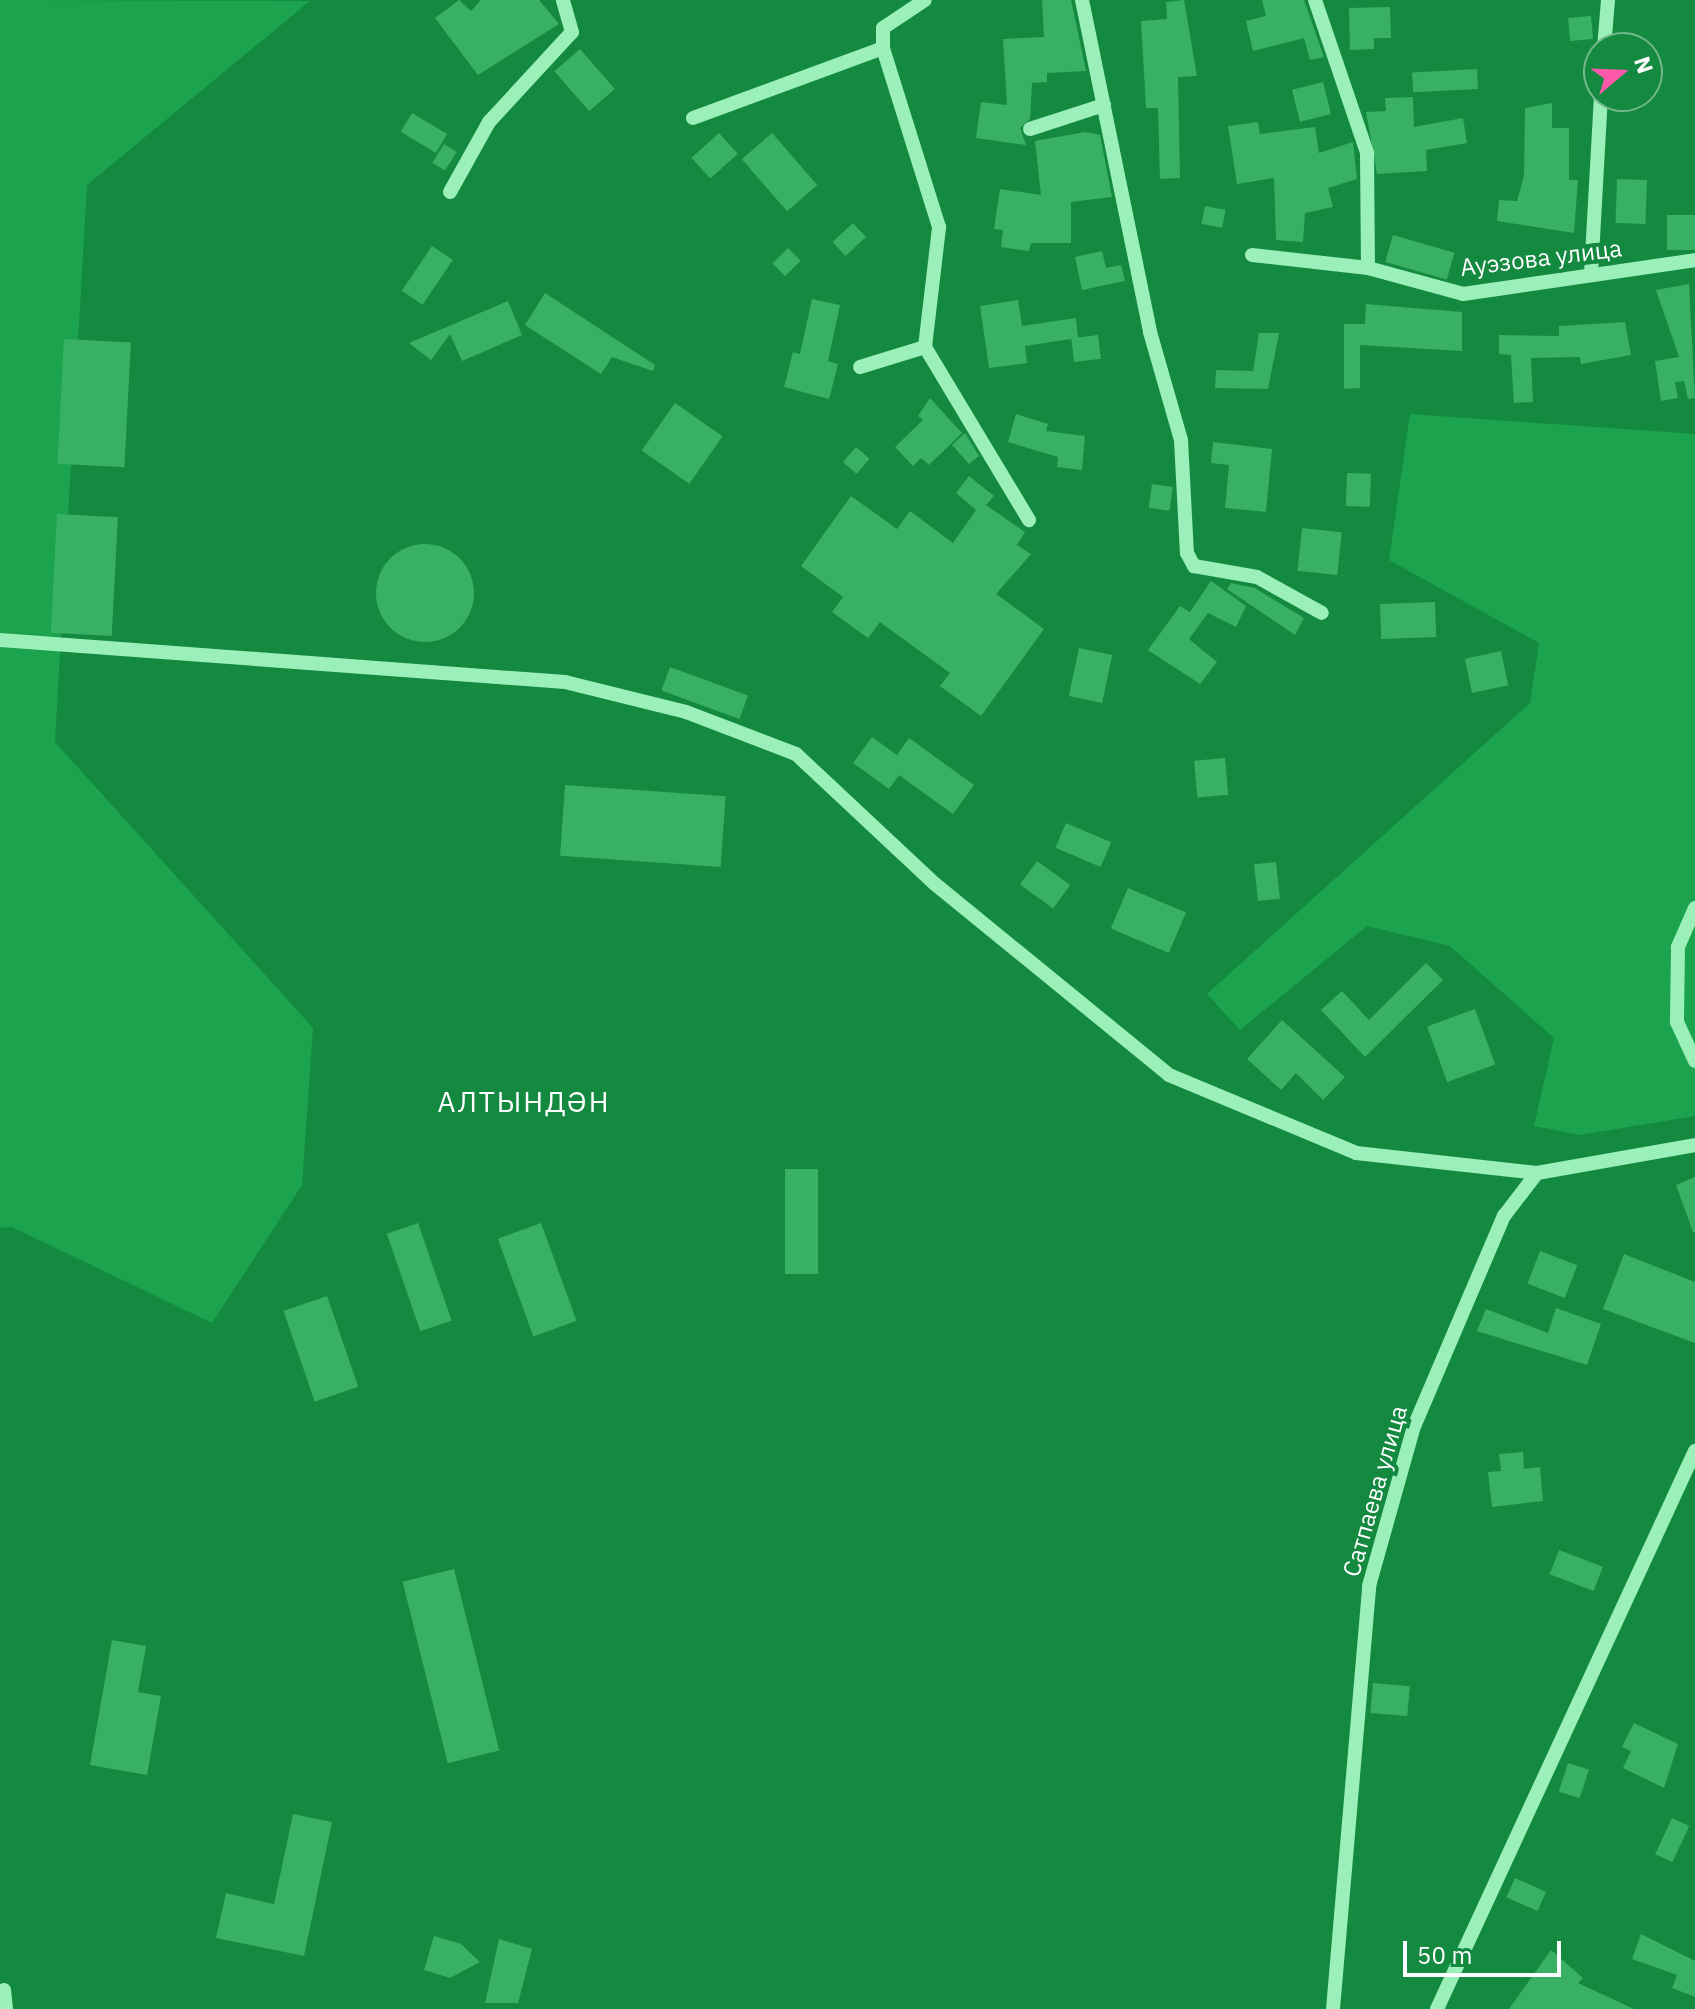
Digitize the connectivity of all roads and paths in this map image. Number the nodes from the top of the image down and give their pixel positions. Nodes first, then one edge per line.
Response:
1 (563, 0) edge
2 (925, 0) edge
3 (1082, 0) edge
4 (1315, 0) edge
5 (1608, 0) edge
6 (1605, 32) edge
7 (883, 48) junction
8 (1104, 105) junction
9 (1600, 112) edge
10 (693, 118) dead end
11 (1030, 129) dead end
12 (450, 192) dead end
13 (1252, 255) dead end
14 (1695, 260) edge
15 (1368, 268) junction
16 (1591, 274) junction
17 (925, 347) junction
18 (860, 367) dead end
19 (1029, 520) dead end
20 (1322, 613) dead end
21 (0, 640) edge
22 (1695, 908) edge
23 (1695, 1061) edge
24 (1695, 1145) edge
25 (1537, 1173) junction
26 (1695, 1451) edge
27 (4, 1990) dead end
28 (6, 2009) edge
29 (1333, 2009) edge
30 (1437, 2009) edge

1 - 12 street
2 - 7 street
3 - 8 street
4 - 15 street
5 - 6 street
7 - 10 street
7 - 17 street
8 - 11 street
8 - 20 street
9 - 16 street
13 - 15 street, Ауэзова улица
14 - 16 street, Ауэзова улица
15 - 16 street, Ауэзова улица
17 - 18 street
17 - 19 street
21 - 25 street
22 - 23 street
24 - 25 street
25 - 29 street, Сатпаева улица
26 - 30 street
27 - 28 street

